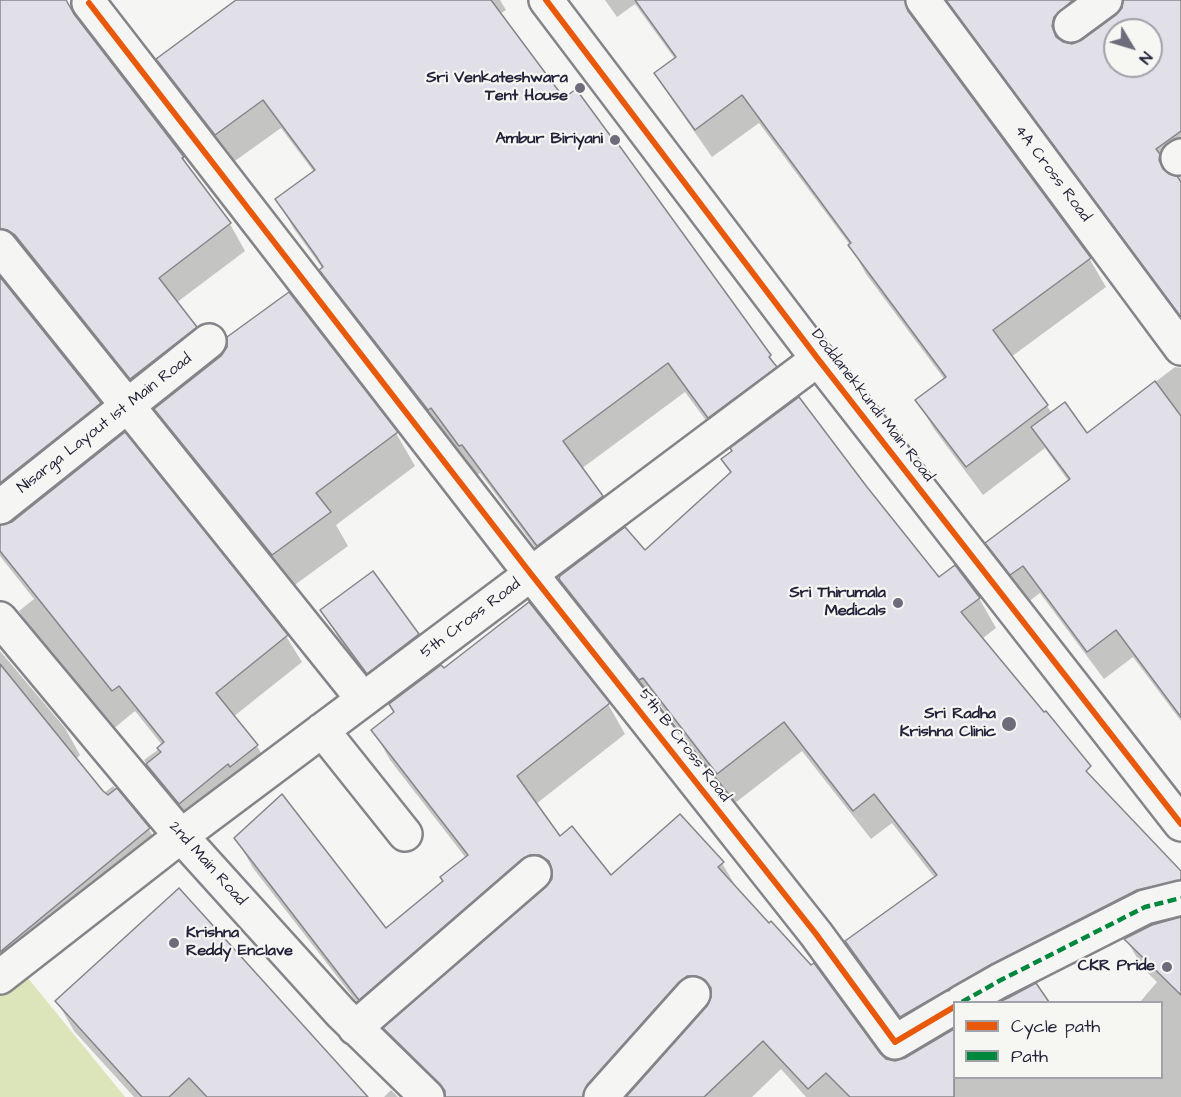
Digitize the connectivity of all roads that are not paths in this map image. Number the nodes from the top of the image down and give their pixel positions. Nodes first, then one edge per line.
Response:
1 (546, 0) edge
2 (923, 0) edge
3 (1106, 0) edge
4 (89, 3) dead end
5 (1071, 25) dead end
6 (0, 247) edge
7 (209, 341) dead end
8 (1181, 348) edge
9 (818, 359) junction
10 (128, 406) junction
11 (0, 507) edge
12 (531, 574) junction
13 (0, 619) edge
14 (363, 699) junction
15 (322, 730) junction
16 (1181, 824) edge
17 (405, 834) dead end
18 (181, 836) junction
19 (534, 873) dead end
20 (1181, 898) edge
21 (0, 977) edge
22 (693, 994) dead end
23 (964, 1001) edge
24 (953, 1008) edge
25 (355, 1028) junction
26 (427, 1097) edge
27 (601, 1097) edge

1 - 9 street, Doddanekkundi Main Road
2 - 8 street, 4A Cross Road
3 - 5 street
4 - 12 street, 5th B Cross Road
6 - 10 street
7 - 10 street, Nisarga Layout 1st Main Road
9 - 12 street, 5th Cross Road
9 - 16 street, Doddanekkundi Main Road
10 - 11 street, Nisarga Layout 1st Main Road
10 - 14 street
12 - 14 street, 5th Cross Road
12 - 24 street, 5th B Cross Road
13 - 18 street, 2nd Main Road
14 - 15 street, 5th Cross Road
15 - 17 street
15 - 18 street, 5th Cross Road
18 - 21 street, 5th Cross Road
18 - 25 street, 2nd Main Road
19 - 25 street
20 - 23 street
22 - 27 street
25 - 26 street, 2nd Main Road

